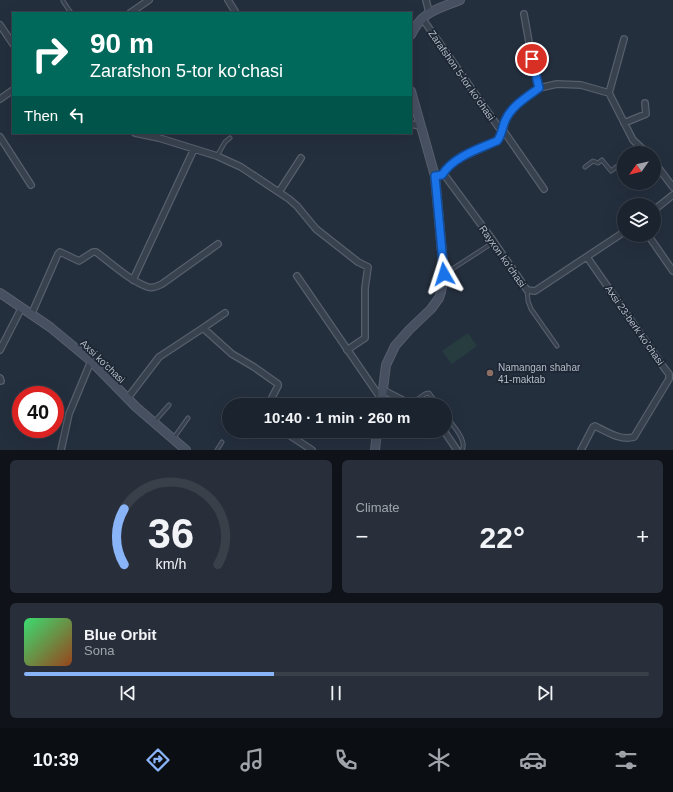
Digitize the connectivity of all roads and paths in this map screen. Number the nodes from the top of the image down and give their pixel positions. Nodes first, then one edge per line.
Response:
1 (149, 0) edge
2 (228, 0) edge
3 (426, 0) edge
4 (460, 0) edge
5 (63, 1) dead end
6 (140, 2) edge
7 (137, 11) edge
8 (70, 12) edge
9 (235, 12) edge
10 (524, 14) dead end
11 (426, 15) junction
12 (0, 25) edge
13 (412, 33) edge
14 (624, 39) dead end
15 (12, 43) edge
16 (539, 88) junction
17 (12, 91) edge
18 (609, 93) junction
19 (412, 95) edge
20 (0, 99) edge
21 (645, 103) dead end
22 (624, 123) junction
23 (412, 124) edge
24 (420, 126) junction
25 (503, 130) junction
26 (143, 134) edge
27 (160, 136) edge
28 (0, 137) edge
29 (230, 138) dead end
30 (640, 146) edge
31 (194, 149) junction
32 (217, 156) junction
33 (301, 158) dead end
34 (617, 166) edge
35 (585, 167) dead end
36 (661, 171) edge
37 (438, 175) junction
38 (31, 185) dead end
39 (673, 187) edge
40 (544, 189) dead end
41 (279, 192) junction
42 (673, 195) edge
43 (661, 204) edge
44 (617, 237) edge
45 (494, 242) junction
46 (653, 242) edge
47 (218, 244) dead end
48 (588, 257) junction
49 (673, 271) edge
50 (444, 274) junction
51 (297, 276) dead end
52 (133, 280) junction
53 (527, 290) junction
54 (0, 293) edge
55 (22, 307) junction
56 (32, 313) junction
57 (225, 314) dead end
58 (203, 328) junction
59 (557, 346) dead end
60 (0, 350) edge
61 (347, 350) junction
62 (91, 361) junction
63 (383, 390) junction
64 (272, 398) edge
65 (379, 398) edge
66 (382, 398) edge
67 (400, 398) edge
68 (420, 398) edge
69 (433, 398) edge
70 (127, 399) junction
71 (168, 405) dead end
72 (188, 418) dead end
73 (154, 422) junction
74 (452, 425) edge
75 (294, 438) edge
76 (376, 438) edge
77 (449, 438) edge
78 (173, 439) junction
79 (222, 442) dead end
80 (61, 450) edge
81 (186, 450) edge
82 (217, 450) edge
83 (312, 450) edge
84 (375, 450) edge
85 (457, 450) edge
86 (462, 450) edge
87 (581, 450) edge

1 - 6 street
2 - 9 street
3 - 11 street
4 - 11 street
5 - 8 lane
6 - 7 street
10 - 16 street
11 - 13 street
11 - 25 street, Zarafshon 5-tor koʻchasi
12 - 15 street
14 - 18 street
16 - 18 street, Zarafshon 5-tor koʻchasi
16 - 25 street, Zarafshon 5-tor koʻchasi
17 - 20 street
18 - 22 street
19 - 24 street
21 - 22 street
22 - 30 street
23 - 24 street
24 - 37 street
25 - 37 street, Zarafshon 5-tor koʻchasi
25 - 40 street
26 - 27 street
27 - 31 street
28 - 38 street
29 - 32 lane
31 - 32 street
31 - 52 street
32 - 41 street
33 - 41 street
34 - 35 lane
36 - 39 street
37 - 45 street, Rayxon koʻchasi
37 - 50 street
41 - 61 street
42 - 43 street
44 - 48 street, Rayxon koʻchasi
45 - 50 lane
45 - 53 street, Rayxon koʻchasi
46 - 49 street
47 - 52 street
48 - 53 street, Rayxon koʻchasi
48 - 87 street, Аxsi 23-berk koʼchasi
50 - 63 street
51 - 61 street
52 - 56 street
53 - 59 lane
54 - 55 street, Axsi ko'chasi
55 - 56 street, Axsi ko'chasi
55 - 60 street
56 - 62 street, Axsi ko'chasi
57 - 58 street
58 - 64 street
58 - 70 street
61 - 65 street
62 - 70 street, Axsi ko'chasi
62 - 80 street
63 - 66 street
63 - 67 street
68 - 69 lane
70 - 73 street, Axsi ko'chasi
71 - 73 lane
72 - 78 lane
73 - 78 street, Axsi ko'chasi
74 - 86 lane
75 - 83 street
76 - 84 street
77 - 85 street
78 - 81 street, Axsi ko'chasi
79 - 82 lane

